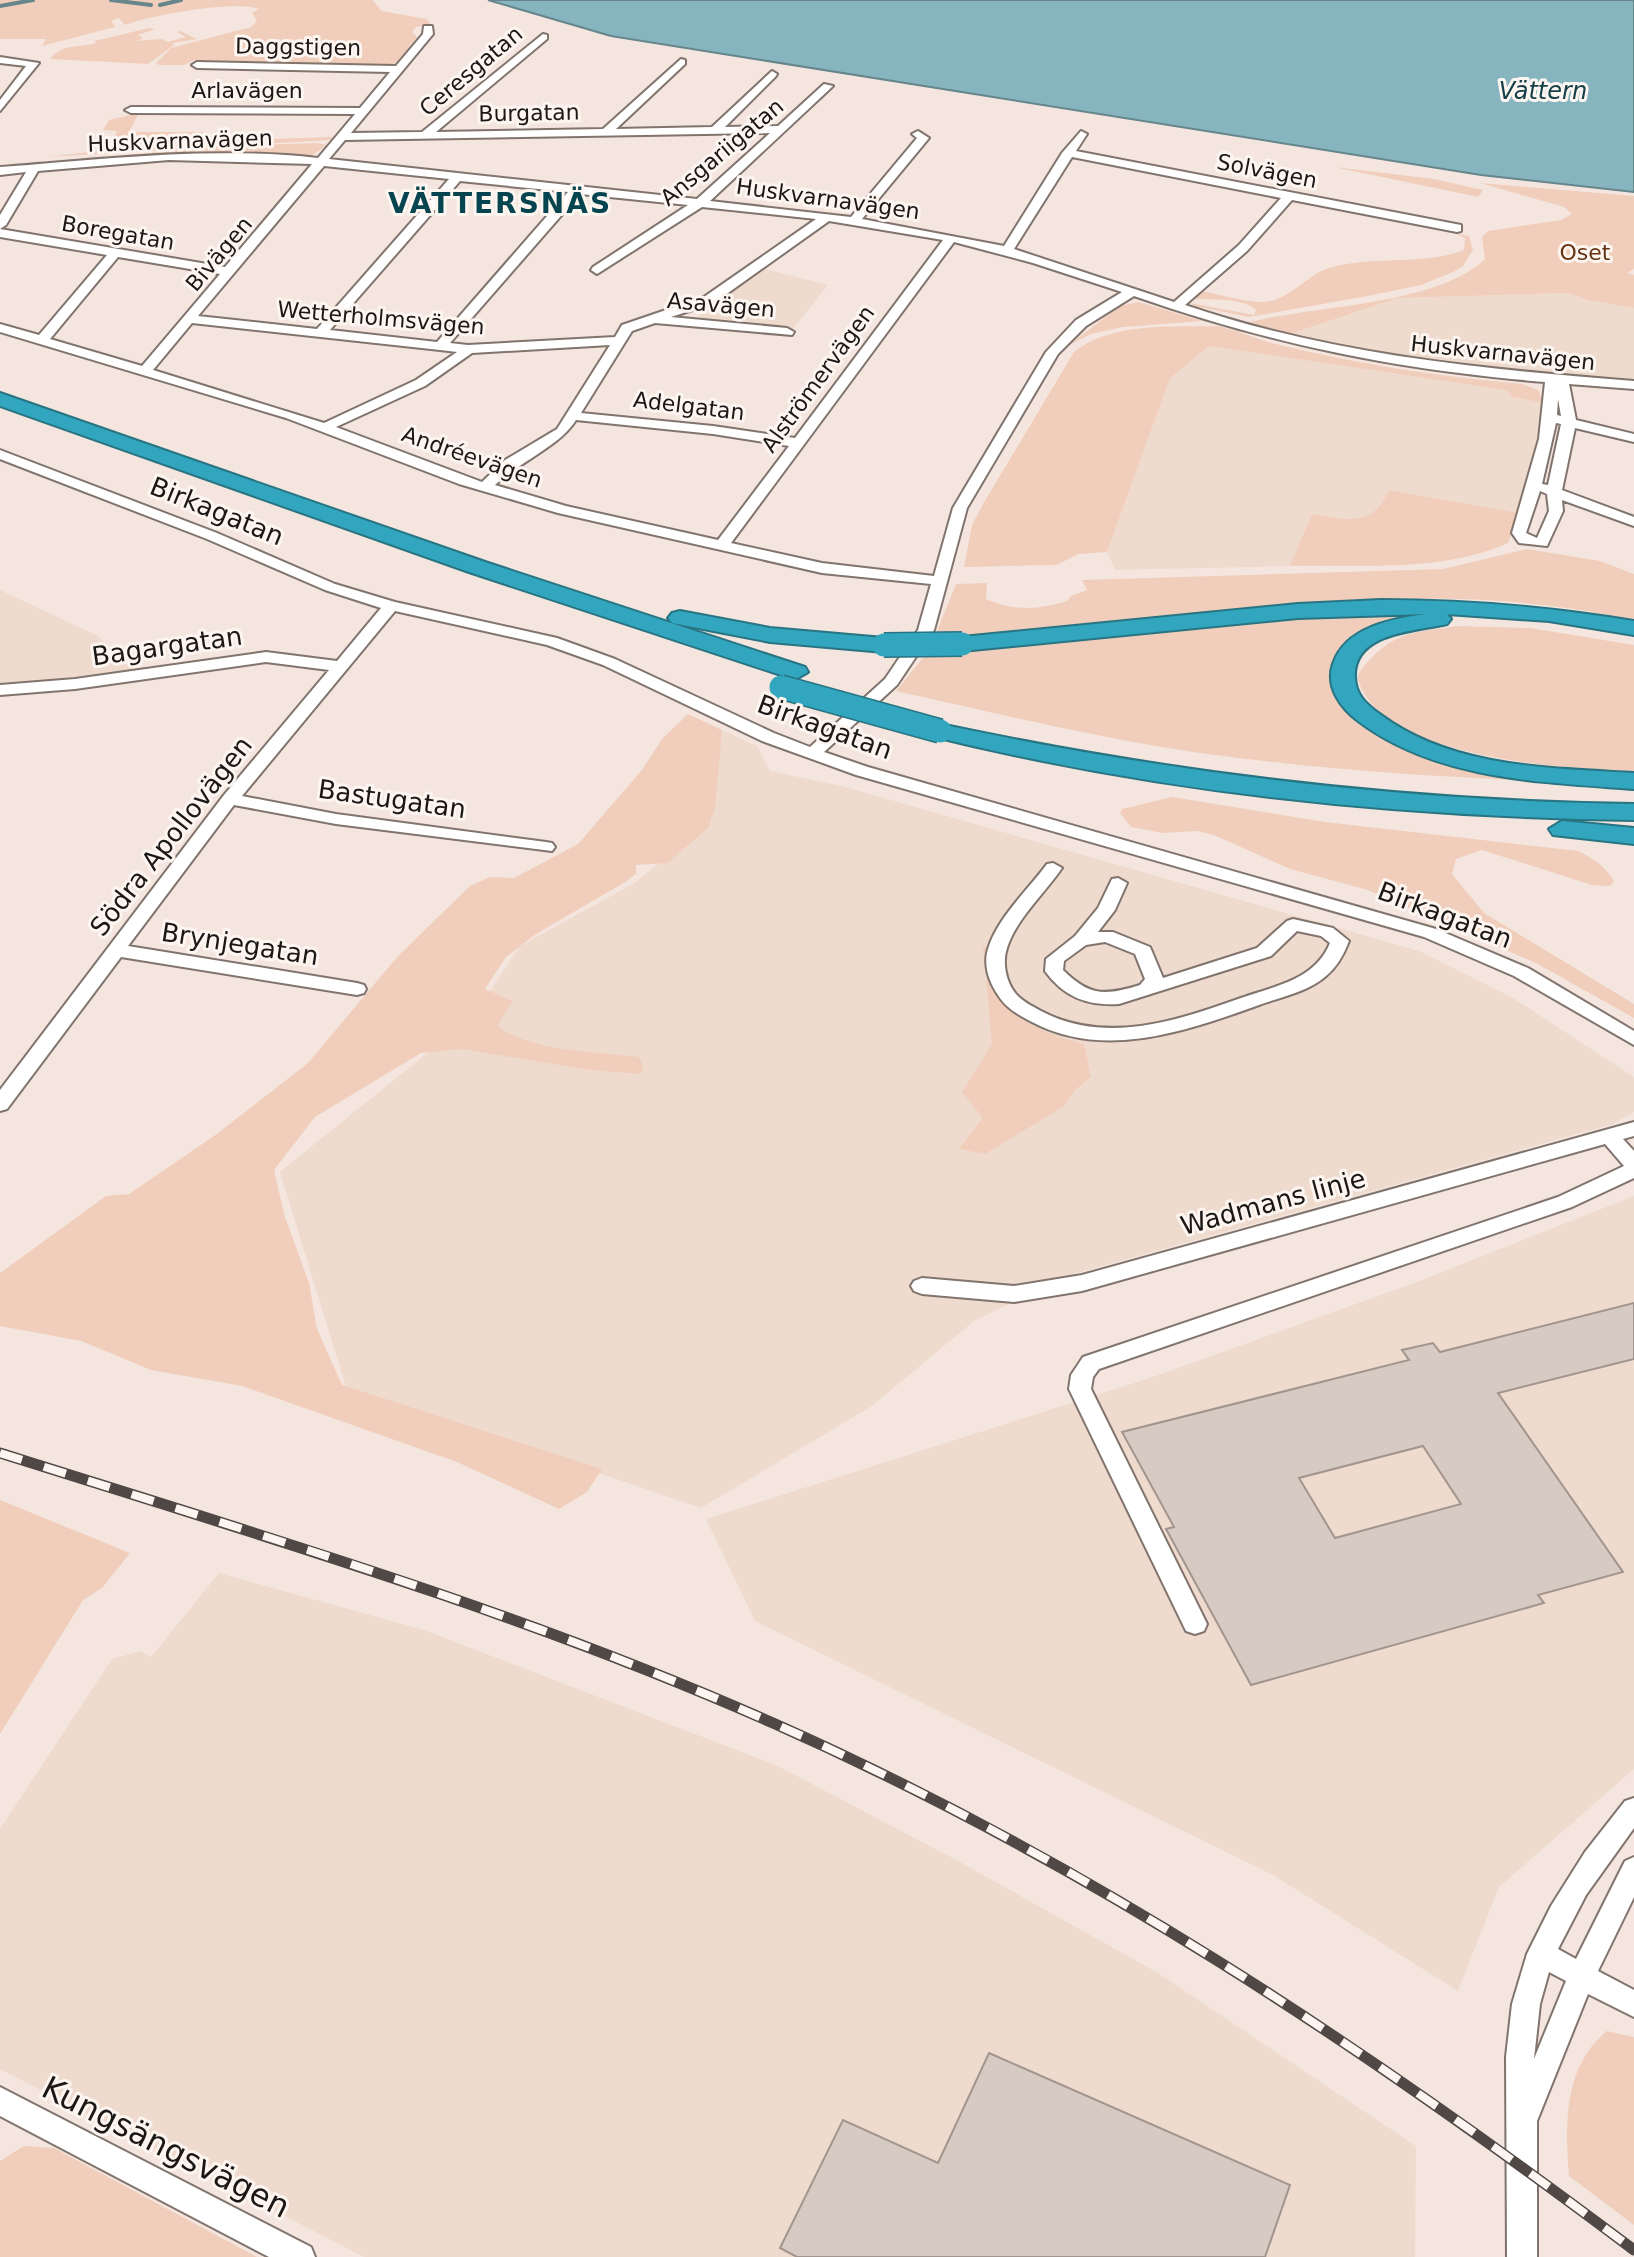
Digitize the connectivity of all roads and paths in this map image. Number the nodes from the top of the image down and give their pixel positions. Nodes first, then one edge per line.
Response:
1 (428, 28) dead end
2 (543, 37) dead end
3 (0, 60) edge
4 (681, 62) dead end
5 (197, 65) dead end
6 (399, 69) junction
7 (772, 74) dead end
8 (828, 86) dead end
9 (0, 108) edge
10 (131, 110) dead end
11 (363, 111) junction
12 (716, 129) junction
13 (781, 129) junction
14 (606, 132) junction
15 (918, 134) dead end
16 (1081, 134) dead end
17 (425, 135) junction
18 (342, 137) junction
19 (1068, 153) junction
20 (323, 161) junction
21 (34, 168) junction
22 (0, 171) edge
23 (459, 175) junction
24 (578, 188) junction
25 (1289, 196) junction
26 (701, 202) junction
27 (827, 217) junction
28 (854, 221) junction
29 (0, 225) edge
30 (1457, 228) dead end
31 (0, 233) edge
32 (951, 238) junction
33 (1007, 251) junction
34 (115, 253) junction
35 (597, 270) dead end
36 (230, 272) junction
37 (1132, 292) junction
38 (1177, 306) junction
39 (191, 319) junction
40 (651, 319) junction
41 (0, 328) edge
42 (787, 332) dead end
43 (320, 333) junction
44 (42, 340) junction
45 (617, 341) junction
46 (440, 346) junction
47 (468, 349) junction
48 (145, 371) junction
49 (1557, 379) junction
50 (1634, 385) edge
51 (0, 399) edge
52 (0, 415) edge
53 (574, 416) junction
54 (1552, 418) junction
55 (1569, 421) junction
56 (326, 427) junction
57 (1634, 438) edge
58 (798, 443) junction
59 (0, 454) edge
60 (1537, 485) junction
61 (485, 487) junction
62 (1554, 492) junction
63 (1634, 522) edge
64 (721, 547) junction
65 (477, 567) junction
66 (942, 581) junction
67 (391, 606) junction
68 (1634, 628) edge
69 (1634, 637) edge
70 (340, 666) junction
71 (788, 680) junction
72 (0, 690) edge
73 (947, 723) junction
74 (812, 754) junction
75 (1634, 781) edge
76 (1634, 792) edge
77 (230, 799) junction
78 (1350, 800) junction
79 (1634, 812) edge
80 (1634, 836) edge
81 (546, 847) dead end
82 (1053, 868) dead end
83 (1118, 883) dead end
84 (1081, 940) junction
85 (115, 950) junction
86 (357, 989) dead end
87 (1145, 991) junction
88 (1634, 1039) edge
89 (0, 1104) edge
90 (1634, 1129) edge
91 (1611, 1138) junction
92 (1634, 1167) edge
93 (922, 1286) dead end
94 (1195, 1624) dead end
95 (1634, 1809) edge
96 (1634, 1869) edge
97 (1541, 1954) junction
98 (1582, 1975) junction
99 (1634, 2004) edge
100 (4, 2111) edge
101 (1523, 2124) junction
102 (300, 2257) edge
103 (1522, 2257) edge

1 - 6 street, Bivägen
2 - 17 street, Ceresgatan
3 - 9 street
4 - 14 street
5 - 6 street, Daggstigen
6 - 11 street, Bivägen
7 - 12 street
8 - 13 street, Ansgariigatan
10 - 11 street, Arlavägen
11 - 18 street, Bivägen
12 - 13 street, Burgatan
12 - 14 street, Burgatan
13 - 26 street, Ansgariigatan
14 - 17 street, Burgatan
15 - 28 street
16 - 19 street
17 - 18 street, Burgatan
18 - 20 street, Bivägen
19 - 25 street, Solvägen
19 - 33 street
20 - 21 street, Huskvarnavägen
20 - 23 street, Huskvarnavägen
20 - 36 street, Bivägen
21 - 22 street, Huskvarnavägen
21 - 29 street
23 - 24 street, Huskvarnavägen
23 - 43 street
24 - 26 street, Huskvarnavägen
24 - 46 street
25 - 30 street, Solvägen
25 - 38 street
26 - 27 street, Huskvarnavägen
26 - 35 street, Ansgariigatan
27 - 28 street, Huskvarnavägen
27 - 40 street
28 - 32 street, Huskvarnavägen
31 - 34 street, Boregatan
32 - 33 street, Huskvarnavägen
32 - 58 street, Alströmervägen
33 - 37 street, Huskvarnavägen
34 - 36 street, Boregatan
34 - 44 street
36 - 39 street, Bivägen
37 - 38 street, Huskvarnavägen
37 - 66 street
38 - 49 street, Huskvarnavägen
39 - 43 street, Wetterholmsvägen
39 - 48 street, Bivägen
40 - 42 street, Asavägen
40 - 45 street
41 - 44 street, Andréevägen
43 - 46 street, Wetterholmsvägen
44 - 48 street, Andréevägen
45 - 47 street, Wetterholmsvägen
45 - 53 street
46 - 47 street, Wetterholmsvägen
47 - 56 street
48 - 56 street, Andréevägen
49 - 50 street, Huskvarnavägen
49 - 54 street
49 - 55 street
51 - 65 highway
52 - 71 highway
53 - 58 street, Adelgatan
53 - 61 street
54 - 55 street
54 - 60 street
55 - 57 street
55 - 62 street
56 - 61 street, Andréevägen
58 - 64 street, Alströmervägen
59 - 67 street, Birkagatan
60 - 62 street
60 - 62 street
61 - 64 street, Andréevägen
62 - 63 street
64 - 66 street, Andréevägen
65 - 68 highway, bridge
65 - 71 highway
66 - 74 street
67 - 70 street, Södra Apollovägen
67 - 74 street, Birkagatan
69 - 75 highway
70 - 72 street, Bagargatan
70 - 77 street, Södra Apollovägen
71 - 73 highway, bridge
73 - 76 highway
73 - 78 highway
74 - 88 street, Birkagatan
77 - 81 street, Bastugatan
77 - 85 street, Södra Apollovägen
78 - 79 highway
78 - 80 highway
82 - 87 street
83 - 84 street
84 - 87 street
84 - 87 street
85 - 86 street, Brynjegatan
85 - 89 street, Södra Apollovägen
90 - 91 street, Wadmans linje
91 - 92 street
91 - 93 street, Wadmans linje
92 - 94 street
95 - 97 street
96 - 98 street
97 - 98 street
97 - 101 street
98 - 99 street
98 - 101 street
100 - 102 street, Kungsängsvägen
101 - 103 street

